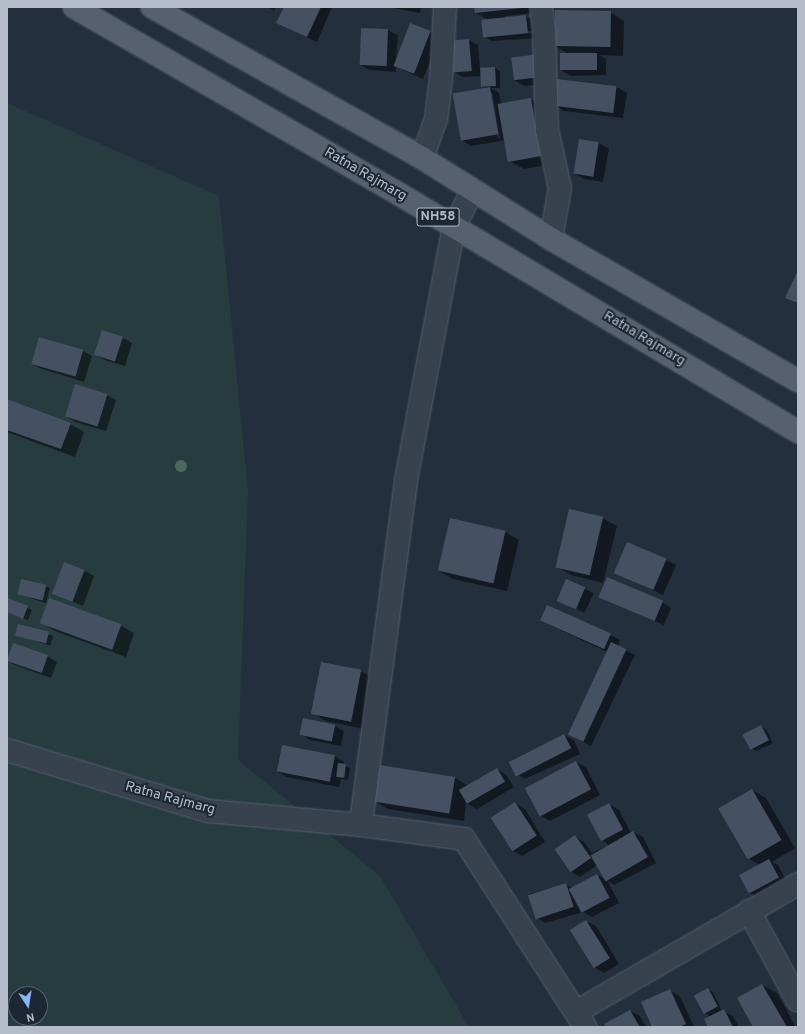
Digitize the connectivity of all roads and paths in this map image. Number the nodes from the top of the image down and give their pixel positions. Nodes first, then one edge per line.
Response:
1 (74, 7) edge
2 (152, 7) edge
3 (445, 7) edge
4 (541, 7) edge
5 (422, 158) junction
6 (473, 190) junction
7 (454, 226) junction
8 (551, 239) junction
9 (798, 381) edge
10 (798, 432) edge
11 (7, 750) edge
12 (361, 825) junction
13 (798, 884) edge
14 (749, 911) junction
15 (798, 1001) edge
16 (581, 1019) edge

1 - 7 main road, Ratna Rajmarg / NH58
2 - 5 main road, NH58
3 - 5 street
4 - 8 street
5 - 6 main road, NH58
6 - 7 street
6 - 8 main road, NH58
7 - 10 main road, Ratna Rajmarg / NH58
7 - 12 street
8 - 9 main road, NH58
11 - 12 street, Ratna Rajmarg
12 - 16 street, Ratna Rajmarg
13 - 14 street
14 - 15 street
14 - 16 street

